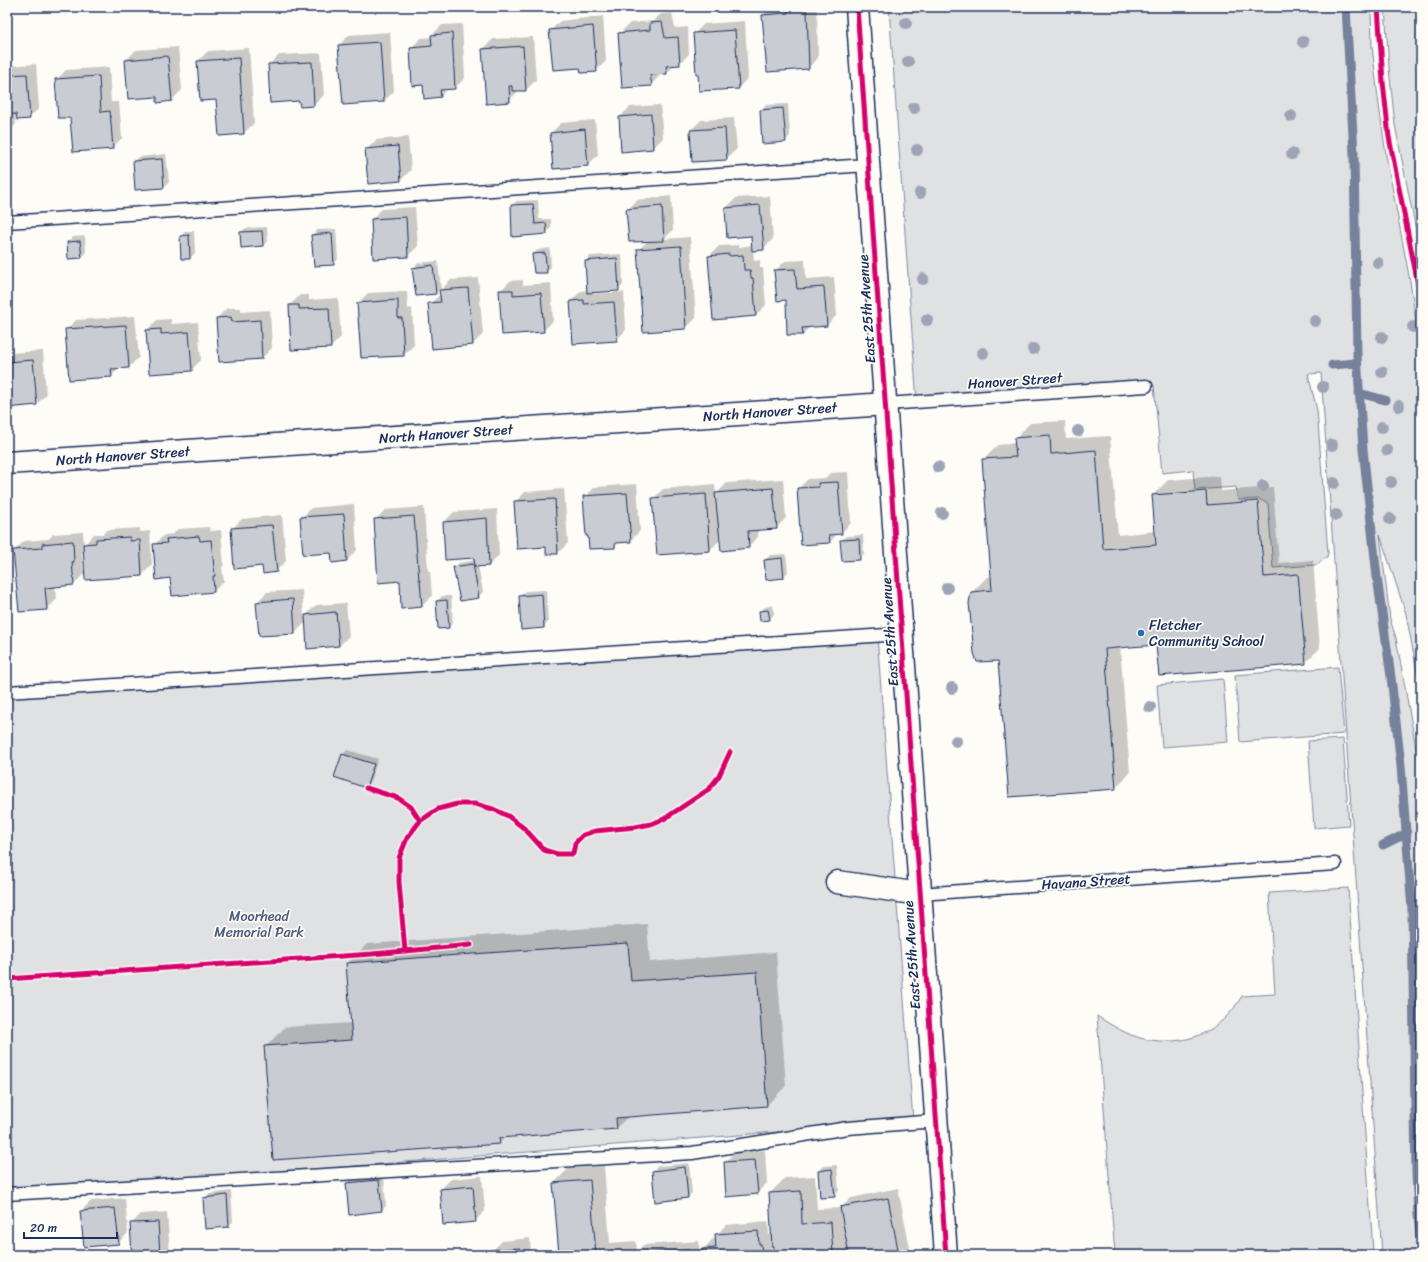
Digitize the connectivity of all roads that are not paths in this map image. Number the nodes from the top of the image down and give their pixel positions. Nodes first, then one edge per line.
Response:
1 (857, 7) edge
2 (868, 165) junction
3 (7, 222) edge
4 (1146, 386) dead end
5 (886, 404) junction
6 (7, 463) edge
7 (902, 634) junction
8 (7, 692) edge
9 (1335, 864) dead end
10 (837, 882) dead end
11 (920, 894) junction
12 (936, 1121) junction
13 (7, 1194) edge
14 (946, 1255) edge

1 - 2 street, East 25th Avenue
2 - 3 lane
2 - 5 street, East 25th Avenue
4 - 5 lane, Hanover Street
5 - 6 street, North Hanover Street
5 - 7 street, East 25th Avenue
7 - 8 lane
7 - 11 street, East 25th Avenue
9 - 11 lane, Havana Street
10 - 11 street, Havana Street
11 - 12 street, East 25th Avenue
12 - 13 lane
12 - 14 street, East 25th Avenue

